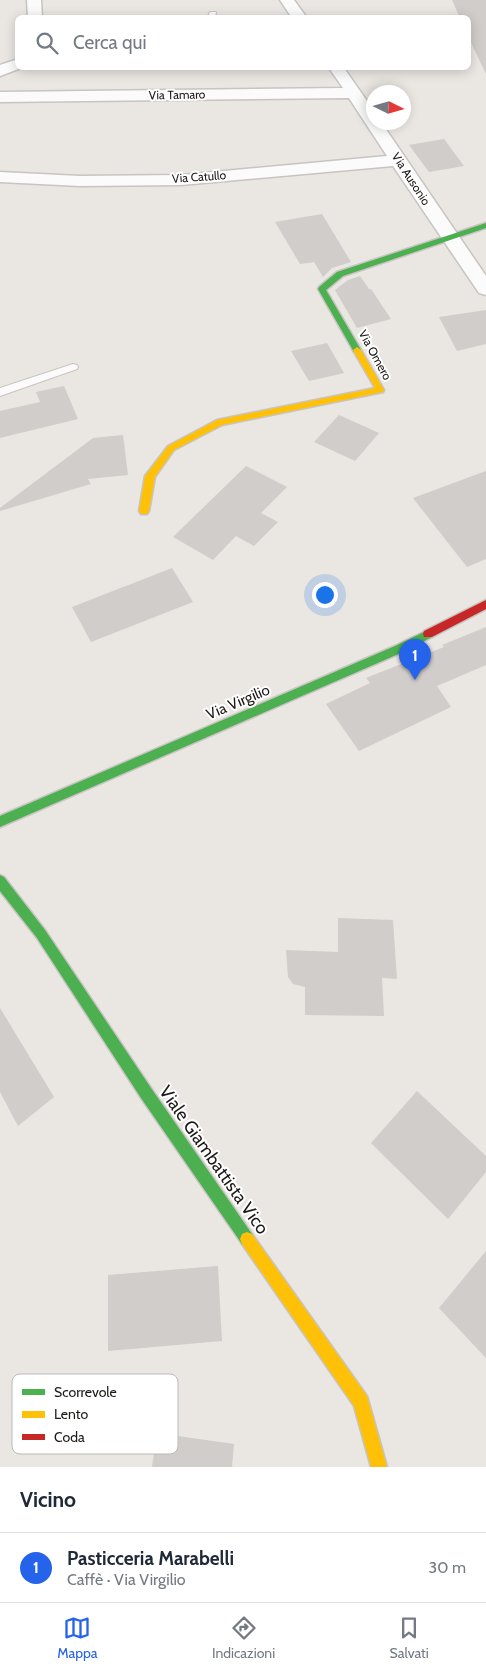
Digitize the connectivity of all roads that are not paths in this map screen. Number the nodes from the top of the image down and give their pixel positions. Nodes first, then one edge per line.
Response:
1 (34, 0) edge
2 (287, 0) edge
3 (35, 15) edge
4 (298, 15) edge
5 (15, 64) edge
6 (338, 70) edge
7 (0, 71) edge
8 (354, 93) junction
9 (0, 97) edge
10 (398, 160) junction
11 (0, 177) edge
12 (486, 225) edge
13 (449, 237) junction
14 (486, 289) edge
15 (73, 366) dead end
16 (0, 392) edge
17 (144, 511) dead end
18 (486, 604) edge
19 (0, 822) edge
20 (0, 881) edge
21 (379, 1467) edge

1 - 3 street
2 - 4 street
5 - 7 street
6 - 8 street, Via Ausonio
8 - 9 street, Via Tamaro
8 - 10 street, Via Ausonio
10 - 11 street, Via Catullo
10 - 13 street, Via Ausonio
12 - 13 street, Via Omero
13 - 14 street, Via Ausonio
13 - 17 street, Via Omero
15 - 16 lane
18 - 19 street, Via Virgilio
20 - 21 street, Viale Giambattista Vico

